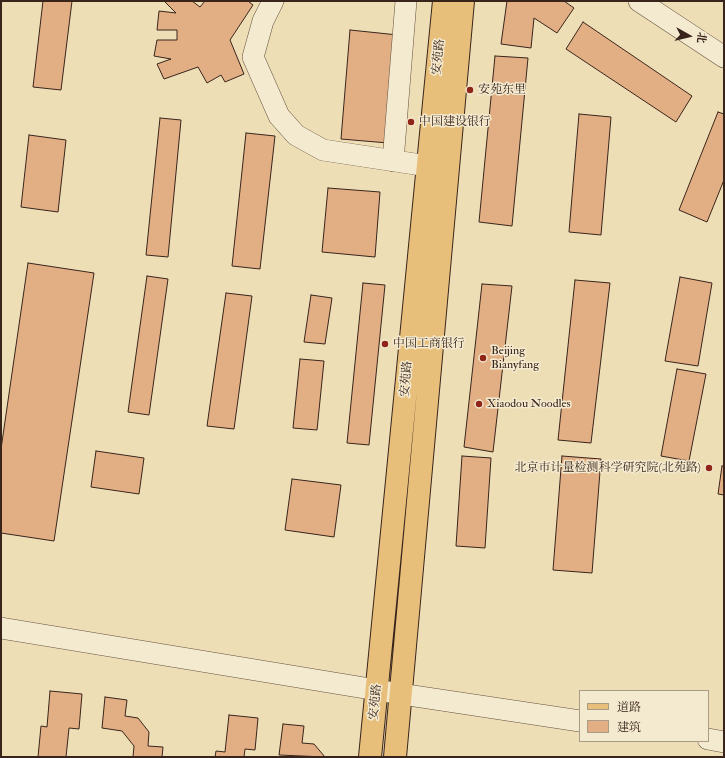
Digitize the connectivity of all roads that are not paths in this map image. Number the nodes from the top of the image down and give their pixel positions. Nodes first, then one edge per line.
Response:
1 (273, 1) edge
2 (406, 1) edge
3 (444, 1) edge
4 (463, 1) edge
5 (639, 1) edge
6 (724, 57) edge
7 (393, 161) junction
8 (428, 166) junction
9 (1, 628) edge
10 (377, 690) junction
11 (401, 694) junction
12 (579, 721) edge
13 (709, 739) edge
14 (724, 742) edge
15 (370, 757) edge
16 (395, 757) edge

1 - 7 street
2 - 7 street
3 - 8 main road, 安苑路
4 - 11 main road, 安苑路
5 - 6 street
7 - 8 street
8 - 10 main road, 安苑路
9 - 10 street
10 - 11 street
10 - 15 main road, 安苑路
11 - 12 street
11 - 16 main road, 安苑路
13 - 14 street

